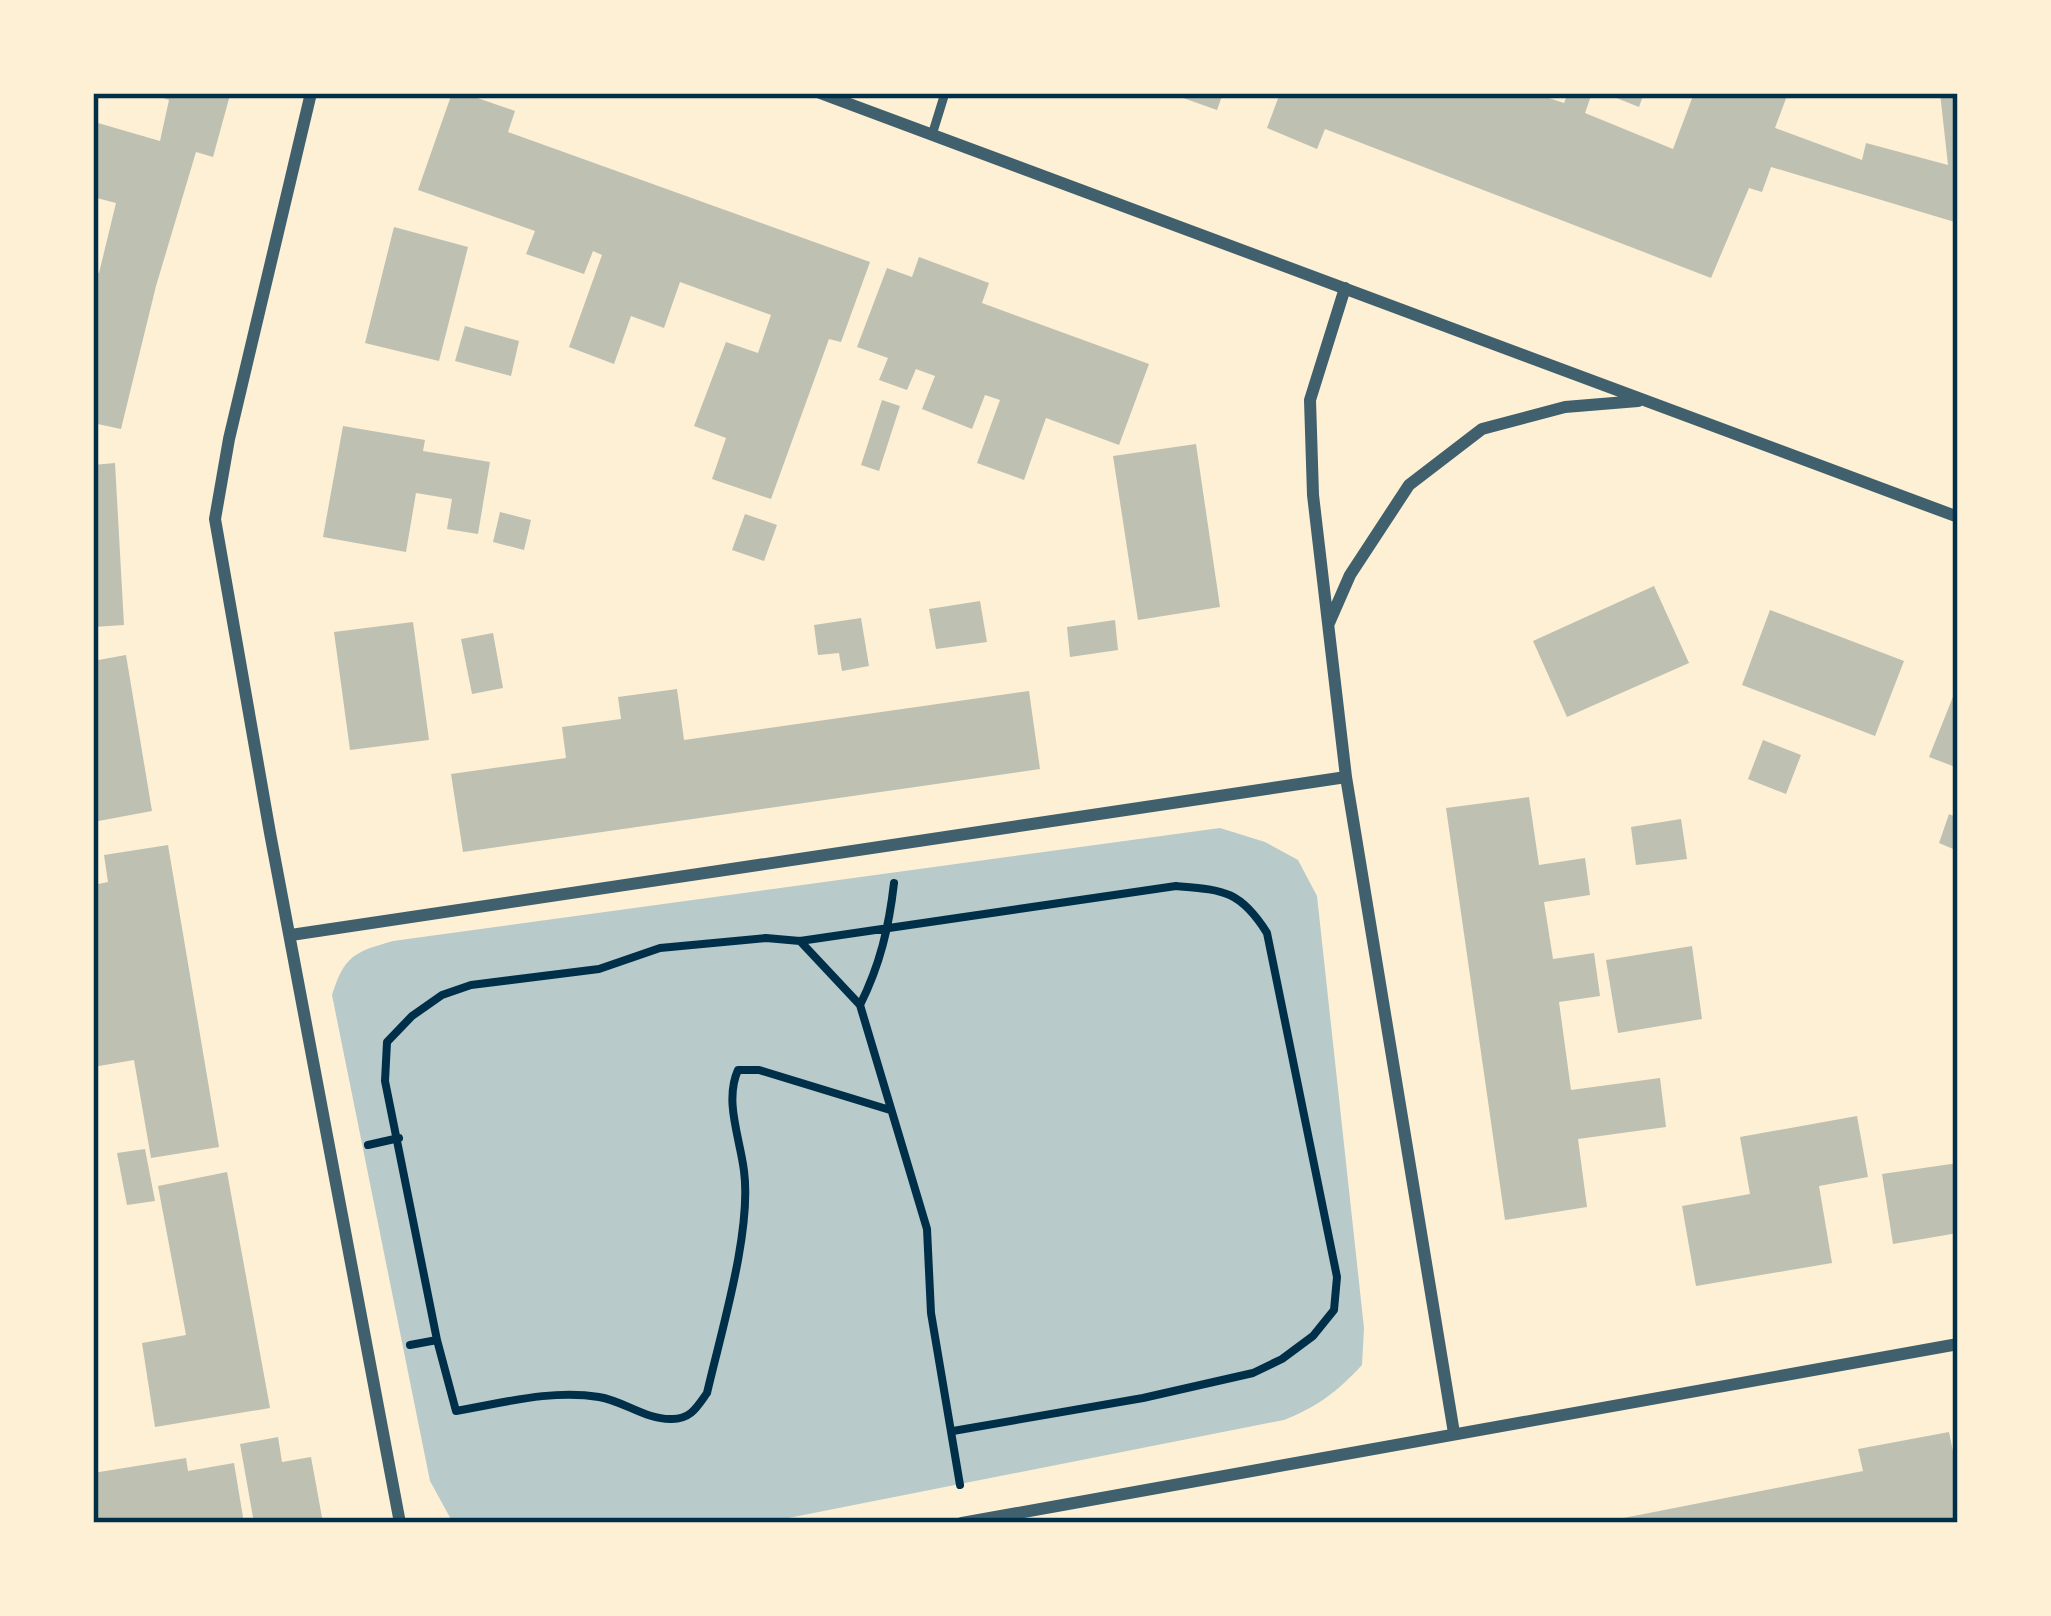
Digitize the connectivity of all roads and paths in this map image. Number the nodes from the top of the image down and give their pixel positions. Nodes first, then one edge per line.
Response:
1 (311, 93) edge
2 (820, 93) edge
3 (945, 93) edge
4 (932, 135) junction
5 (1345, 288) junction
6 (1646, 400) junction
7 (1958, 517) edge
8 (1329, 624) junction
9 (1346, 778) junction
10 (898, 845) junction
11 (890, 926) junction
12 (291, 935) junction
13 (800, 941) junction
14 (860, 1005) junction
15 (890, 1111) junction
16 (436, 1340) junction
17 (1958, 1344) edge
18 (368, 1352) junction
19 (953, 1431) junction
20 (1454, 1432) junction
21 (400, 1523) edge
22 (962, 1523) edge

1 - 12 street
2 - 4 street
3 - 4 lane
4 - 5 street
5 - 6 street
5 - 8 street
6 - 7 street
6 - 8 street
8 - 9 street
9 - 10 street
9 - 20 street
10 - 11 path
10 - 12 street
11 - 13 path
11 - 14 path
11 - 19 path
12 - 18 street
13 - 14 path
13 - 16 path
14 - 15 path
15 - 16 path
15 - 19 path
16 - 18 path
17 - 20 street
18 - 21 street
19 - 22 path
20 - 22 street

